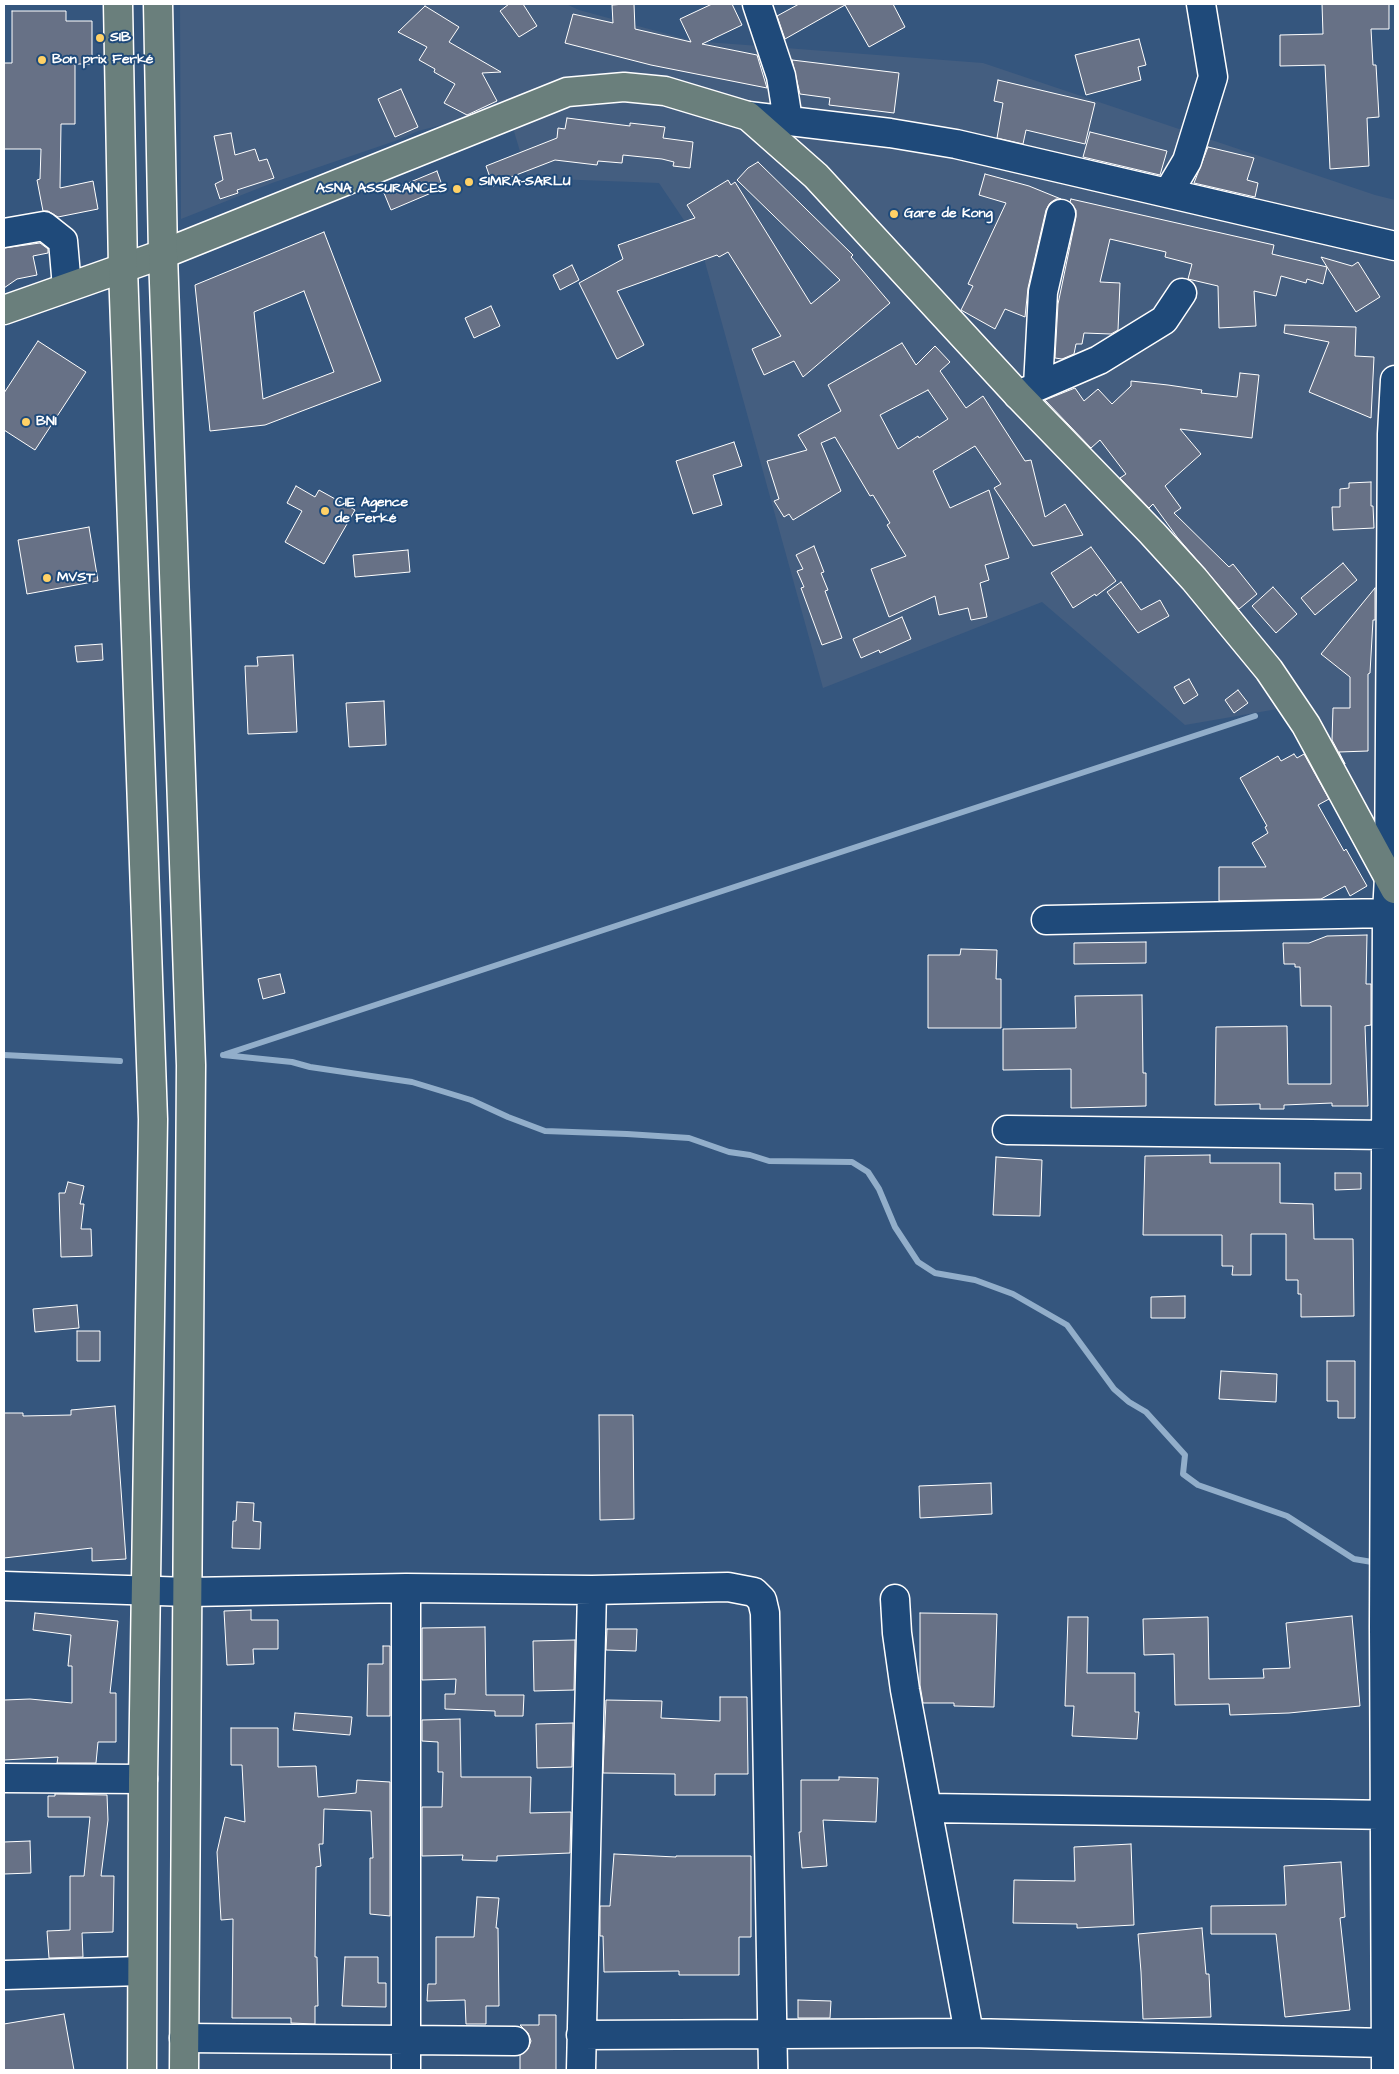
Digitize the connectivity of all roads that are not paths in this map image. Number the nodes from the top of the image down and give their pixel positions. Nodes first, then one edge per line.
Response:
1 (118, 4) edge
2 (158, 4) edge
3 (1201, 4) edge
4 (762, 6) edge
5 (748, 116) junction
6 (788, 120) junction
7 (1168, 193) junction
8 (1061, 214) dead end
9 (4, 233) edge
10 (1395, 246) edge
11 (163, 254) junction
12 (123, 268) junction
13 (67, 287) junction
14 (1182, 293) dead end
15 (4, 310) edge
16 (1395, 380) edge
17 (1028, 390) junction
18 (1394, 434) edge
19 (1393, 798) edge
20 (1391, 893) edge
21 (1046, 920) dead end
22 (1007, 1130) dead end
23 (1387, 1135) junction
24 (4, 1586) edge
25 (406, 1588) junction
26 (146, 1589) junction
27 (592, 1590) junction
28 (189, 1592) junction
29 (895, 1599) dead end
30 (4, 1778) edge
31 (143, 1779) junction
32 (928, 1808) junction
33 (1391, 1815) edge
34 (141, 1971) junction
35 (4, 1975) edge
36 (772, 2033) junction
37 (969, 2033) junction
38 (581, 2035) junction
39 (184, 2038) junction
40 (406, 2039) junction
41 (515, 2041) dead end
42 (1386, 2043) junction
43 (142, 2070) edge
44 (184, 2070) edge
45 (406, 2070) edge
46 (581, 2070) edge
47 (773, 2070) edge
48 (1386, 2070) edge

1 - 12 main road
2 - 11 main road
3 - 7 street
4 - 6 street
5 - 6 street
5 - 11 main road
5 - 17 main road
6 - 7 street
7 - 10 street
8 - 17 street
9 - 13 street
11 - 12 main road
11 - 28 main road
12 - 13 main road
12 - 26 main road
13 - 15 main road
14 - 17 street
16 - 18 street
17 - 20 main road
18 - 19 street
19 - 20 street
20 - 21 street
20 - 23 street
22 - 23 street
23 - 33 street
24 - 26 street
25 - 27 street
25 - 28 street
25 - 40 street
26 - 28 street
26 - 31 main road
27 - 36 street
27 - 38 street
28 - 39 main road
29 - 32 street
30 - 31 street
31 - 34 main road
32 - 33 street
32 - 37 street
33 - 42 street
34 - 35 street
34 - 43 main road
36 - 37 street
36 - 38 street
36 - 47 street
37 - 42 street
38 - 46 street
39 - 40 street
39 - 44 main road
40 - 41 street
40 - 45 street
42 - 48 street

